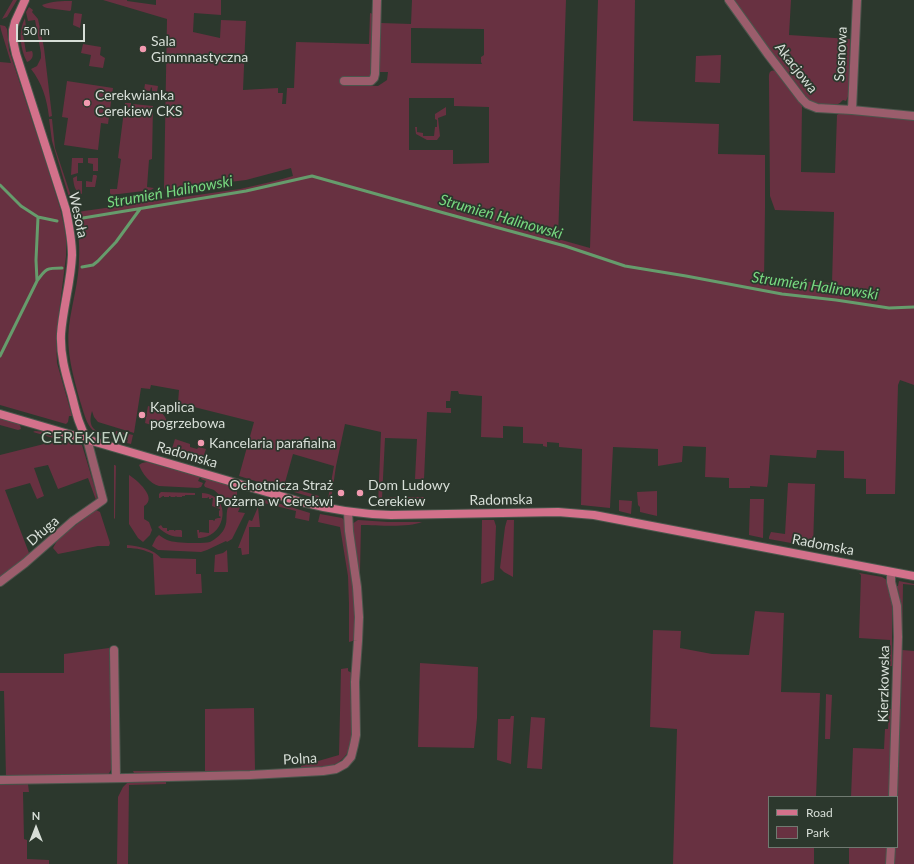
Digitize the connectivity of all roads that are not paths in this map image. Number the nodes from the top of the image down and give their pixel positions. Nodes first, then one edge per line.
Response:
1 (25, 0) edge
2 (377, 0) edge
3 (729, 0) edge
4 (857, 0) edge
5 (344, 81) dead end
6 (852, 110) junction
7 (914, 116) edge
8 (0, 414) edge
9 (87, 439) junction
10 (348, 512) junction
11 (891, 572) junction
12 (914, 576) edge
13 (0, 582) edge
14 (114, 650) dead end
15 (116, 778) junction
16 (0, 780) edge
17 (893, 796) edge
18 (891, 848) edge
19 (890, 864) edge

1 - 9 street, Wesoła
2 - 5 street
3 - 6 street, Akacjowa
4 - 6 street, Sosnowa
6 - 7 street, Akacjowa
8 - 9 street, Radomska
9 - 10 street, Radomska
9 - 13 street, Długa
10 - 11 street, Radomska
10 - 15 street, Polna
11 - 12 street, Radomska
11 - 17 street, Kierzkowska
14 - 15 street
15 - 16 street, Polna
18 - 19 street

